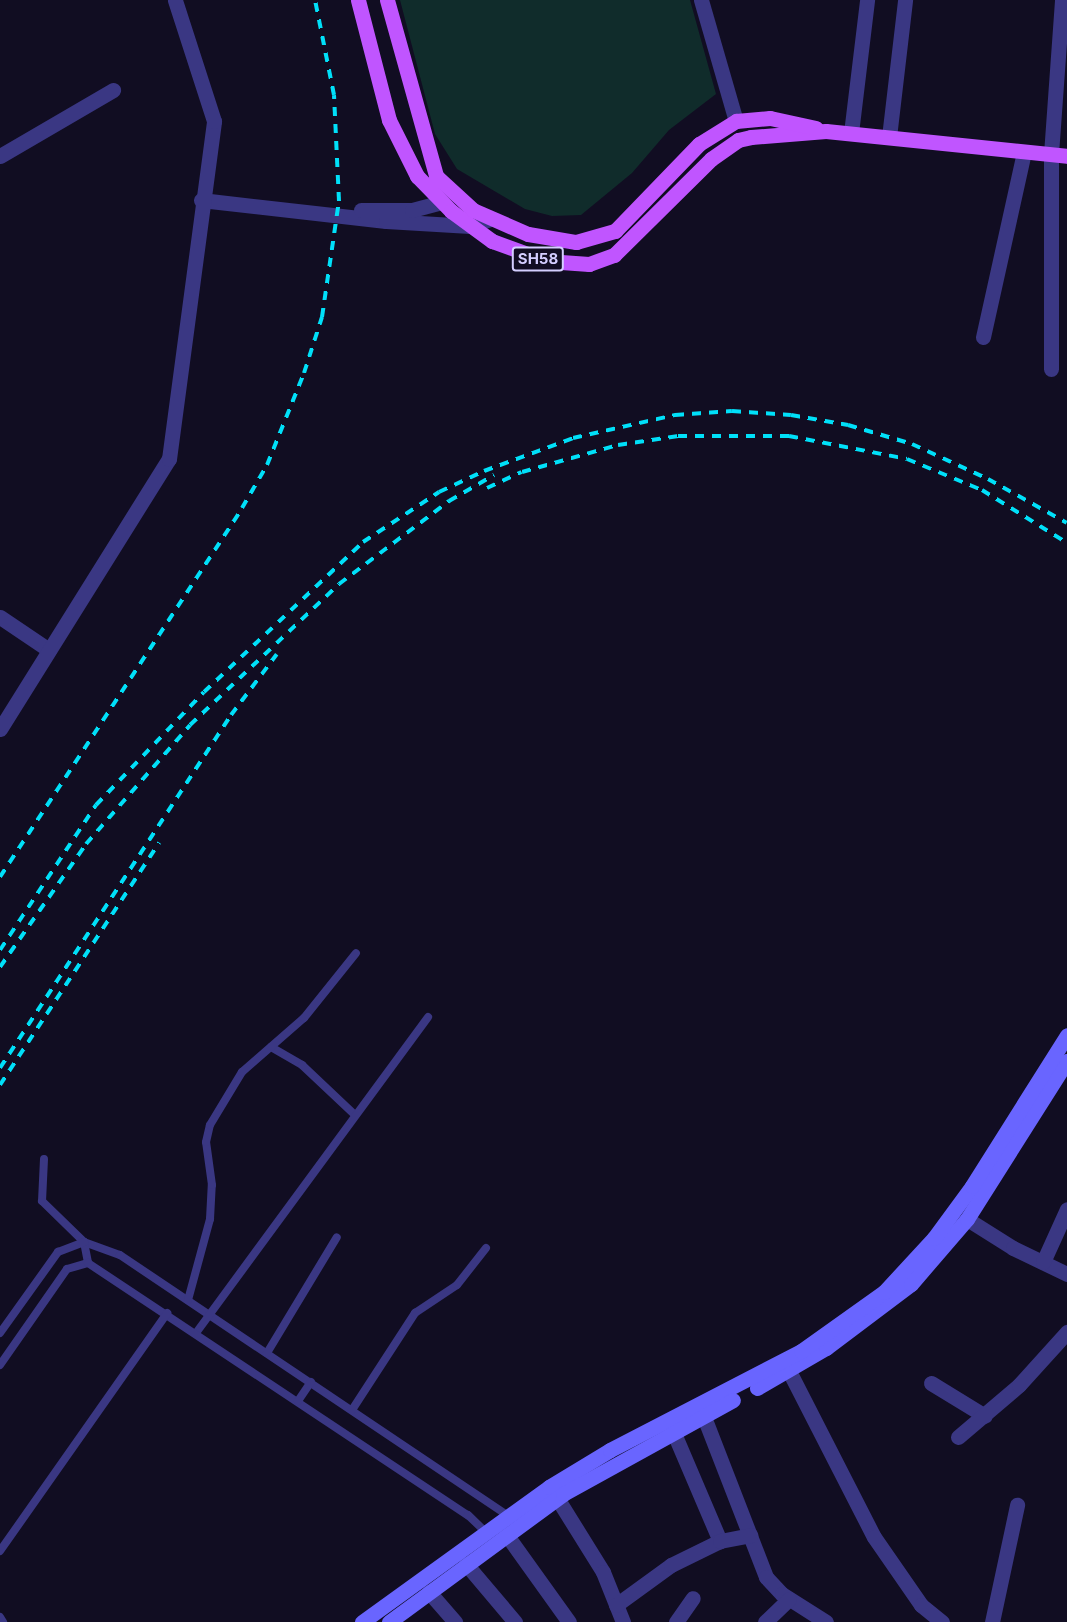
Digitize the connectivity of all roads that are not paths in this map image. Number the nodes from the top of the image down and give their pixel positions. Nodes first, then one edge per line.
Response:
1 (175, 0) edge
2 (358, 0) edge
3 (387, 0) edge
4 (701, 0) edge
5 (867, 0) edge
6 (905, 0) edge
7 (1062, 0) edge
8 (113, 90) dead end
9 (736, 121) junction
10 (826, 131) junction
11 (851, 133) junction
12 (889, 137) junction
13 (1024, 152) junction
14 (1051, 154) junction
15 (0, 156) edge
16 (1067, 156) edge
17 (202, 196) junction
18 (441, 202) junction
19 (490, 219) junction
20 (470, 226) junction
21 (1059, 278) edge
22 (983, 337) dead end
23 (1051, 369) dead end
24 (0, 618) edge
25 (49, 650) junction
26 (0, 729) edge
27 (356, 953) dead end
28 (428, 1017) dead end
29 (1067, 1035) edge
30 (271, 1047) junction
31 (1067, 1061) edge
32 (355, 1115) junction
33 (44, 1158) dead end
34 (1067, 1209) edge
35 (967, 1219) junction
36 (337, 1237) dead end
37 (84, 1242) junction
38 (486, 1248) dead end
39 (1043, 1262) junction
40 (88, 1263) junction
41 (1067, 1274) edge
42 (188, 1300) junction
43 (167, 1313) junction
44 (208, 1314) junction
45 (1067, 1332) edge
46 (0, 1333) edge
47 (196, 1333) junction
48 (267, 1353) junction
49 (0, 1365) edge
50 (789, 1371) junction
51 (311, 1382) junction
52 (931, 1383) dead end
53 (298, 1401) junction
54 (352, 1410) junction
55 (985, 1416) junction
56 (704, 1417) junction
57 (673, 1431) junction
58 (958, 1437) dead end
59 (557, 1498) junction
60 (1017, 1505) dead end
61 (502, 1529) junction
62 (750, 1535) junction
63 (720, 1541) junction
64 (0, 1551) edge
65 (466, 1564) junction
66 (429, 1592) junction
67 (693, 1598) dead end
68 (789, 1599) junction
69 (616, 1605) junction
70 (0, 1617) edge
71 (398, 1620) edge
72 (3, 1622) edge
73 (362, 1622) edge
74 (454, 1622) edge
75 (514, 1622) edge
76 (568, 1622) edge
77 (623, 1622) edge
78 (676, 1622) edge
79 (765, 1622) edge
80 (826, 1622) edge
81 (942, 1622) edge
82 (992, 1622) edge

1 - 17 street
2 - 18 main road, SH58
3 - 19 main road, SH58
4 - 9 street
5 - 11 street
6 - 12 street
7 - 14 street
8 - 15 street
9 - 10 main road, SH58
9 - 19 main road, SH58
10 - 11 main road, SH58
10 - 20 main road, SH58
11 - 12 main road, SH58
12 - 13 main road, SH58
13 - 14 main road, SH58
13 - 22 street
14 - 16 main road, SH58
14 - 21 street
17 - 18 street
17 - 20 street
17 - 25 street
18 - 20 main road, SH58
19 - 20 street
21 - 23 street
24 - 25 street
25 - 26 street
27 - 30 lane
28 - 32 lane
29 - 61 main road
30 - 32 lane
30 - 42 lane
31 - 35 main road
32 - 44 lane
33 - 37 lane
34 - 39 street
35 - 39 street
35 - 50 main road
36 - 48 lane
37 - 40 lane
37 - 42 lane
37 - 46 lane
38 - 54 lane
39 - 41 street
40 - 43 lane
40 - 49 lane
42 - 44 lane
43 - 47 lane
43 - 64 lane
44 - 47 lane
44 - 48 lane
45 - 55 street
47 - 53 lane
48 - 51 lane
50 - 56 main road
50 - 81 street
51 - 53 lane
51 - 54 lane
52 - 55 street
53 - 61 lane
54 - 61 lane
55 - 58 street
56 - 57 main road
56 - 62 street
57 - 59 main road
57 - 63 street
59 - 61 main road
59 - 69 street
60 - 82 street
61 - 65 main road
61 - 73 main road
61 - 76 street
62 - 63 street
62 - 68 street
63 - 69 street
65 - 66 main road
65 - 75 street
66 - 71 main road
66 - 74 street
67 - 78 street
68 - 79 street
68 - 80 street
69 - 77 street
70 - 72 lane

